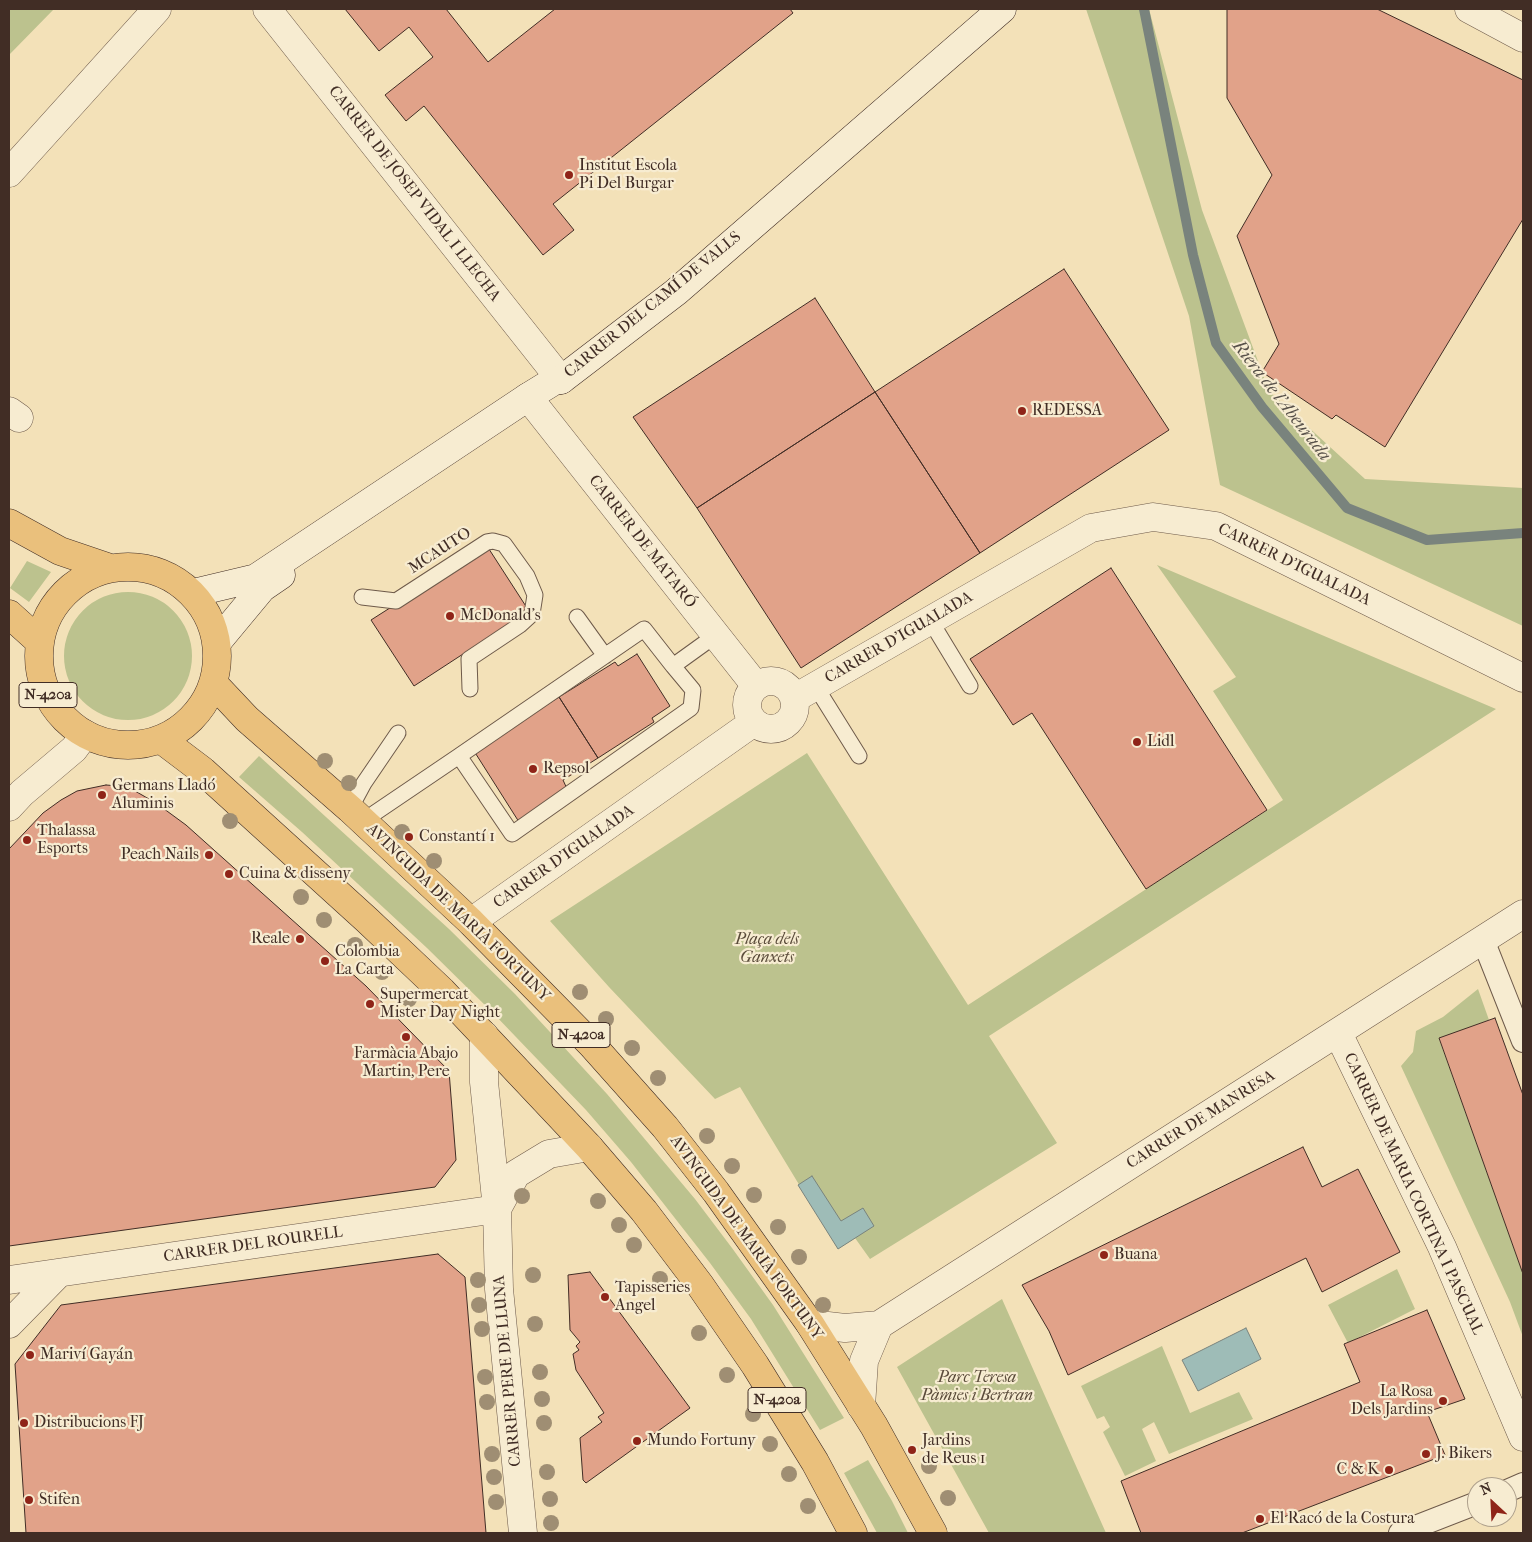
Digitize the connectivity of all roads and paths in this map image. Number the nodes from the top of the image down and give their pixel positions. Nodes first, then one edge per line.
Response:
1 (157, 9) edge
2 (267, 9) edge
3 (1002, 9) edge
4 (1469, 9) edge
5 (1523, 38) edge
6 (9, 173) edge
7 (561, 380) junction
8 (533, 403) junction
9 (9, 522) edge
10 (110, 568) junction
11 (259, 583) junction
12 (193, 593) junction
13 (362, 597) dead end
14 (9, 614) edge
15 (577, 617) dead end
16 (930, 620) junction
17 (716, 635) junction
18 (218, 641) junction
19 (40, 642) junction
20 (605, 656) junction
21 (673, 666) junction
22 (1523, 678) edge
23 (214, 684) junction
24 (756, 686) junction
25 (970, 686) dead end
26 (470, 689) dead end
27 (805, 692) junction
28 (754, 722) junction
29 (398, 733) dead end
30 (85, 734) junction
31 (162, 740) junction
32 (459, 756) junction
33 (859, 756) dead end
34 (9, 807) edge
35 (356, 815) junction
36 (1523, 914) edge
37 (471, 922) junction
38 (1483, 940) junction
39 (1338, 1033) junction
40 (484, 1035) junction
41 (1523, 1041) edge
42 (589, 1147) junction
43 (497, 1209) junction
44 (59, 1273) junction
45 (9, 1280) edge
46 (9, 1324) edge
47 (810, 1324) junction
48 (879, 1325) junction
49 (861, 1406) junction
50 (1523, 1437) edge
51 (1467, 1507) edge
52 (523, 1533) edge
53 (853, 1533) edge
54 (933, 1533) edge
55 (1400, 1533) edge

1 - 6 street
2 - 7 street, CARRER DE JOSEP VIDAL I LLECHA
3 - 7 street, CARRER DEL CAMÍ DE VALLS
4 - 5 street
7 - 8 street
8 - 11 street
8 - 17 street, CARRER DE MATARÓ
9 - 10 main road, N-420a
10 - 12 main road, N-420a
10 - 19 main road, N-420a
11 - 12 street
11 - 18 street
12 - 18 main road, N-420a
13 - 26 lane, MCAUTO
14 - 19 main road
15 - 20 lane
16 - 22 street, CARRER D'IGUALADA
16 - 25 lane
16 - 27 street, CARRER D'IGUALADA
17 - 21 lane
17 - 24 street, CARRER DE MATARÓ
18 - 23 main road, N-420a
19 - 30 main road, N-420a
20 - 21 lane
20 - 32 lane
21 - 32 lane
23 - 31 main road, N-420a
23 - 35 main road, AVINGUDA DE MARIÀ FORTUNY / N-420a
24 - 27 street
24 - 28 street
27 - 28 street
27 - 33 lane
28 - 37 street, CARRER D'IGUALADA
29 - 35 lane
30 - 31 main road, N-420a
30 - 34 street
31 - 40 main road, N-420a
32 - 35 lane
35 - 37 main road, AVINGUDA DE MARIÀ FORTUNY / N-420a
36 - 38 street, CARRER DE MANRESA
37 - 47 main road, AVINGUDA DE MARIÀ FORTUNY / N-420a
38 - 39 street, CARRER DE MANRESA
38 - 41 street
39 - 48 street, CARRER DE MANRESA
39 - 50 street, CARRER DE MARIA CORTINA I PASCUAL
40 - 42 main road, N-420a
40 - 43 street, CARRER PERE DE LLUNA
42 - 43 street, CARRER PERE DE LLUNA
42 - 53 main road, N-420a
43 - 44 street, CARRER DEL ROURELL
43 - 52 street, CARRER PERE DE LLUNA
44 - 45 street, CARRER DEL ROURELL
44 - 46 street
47 - 48 street, CARRER DE MANRESA
47 - 49 main road, AVINGUDA DE MARIÀ FORTUNY / N-420a
48 - 49 street
49 - 54 main road, AVINGUDA DE MARIÀ FORTUNY / N-420a
51 - 55 street

